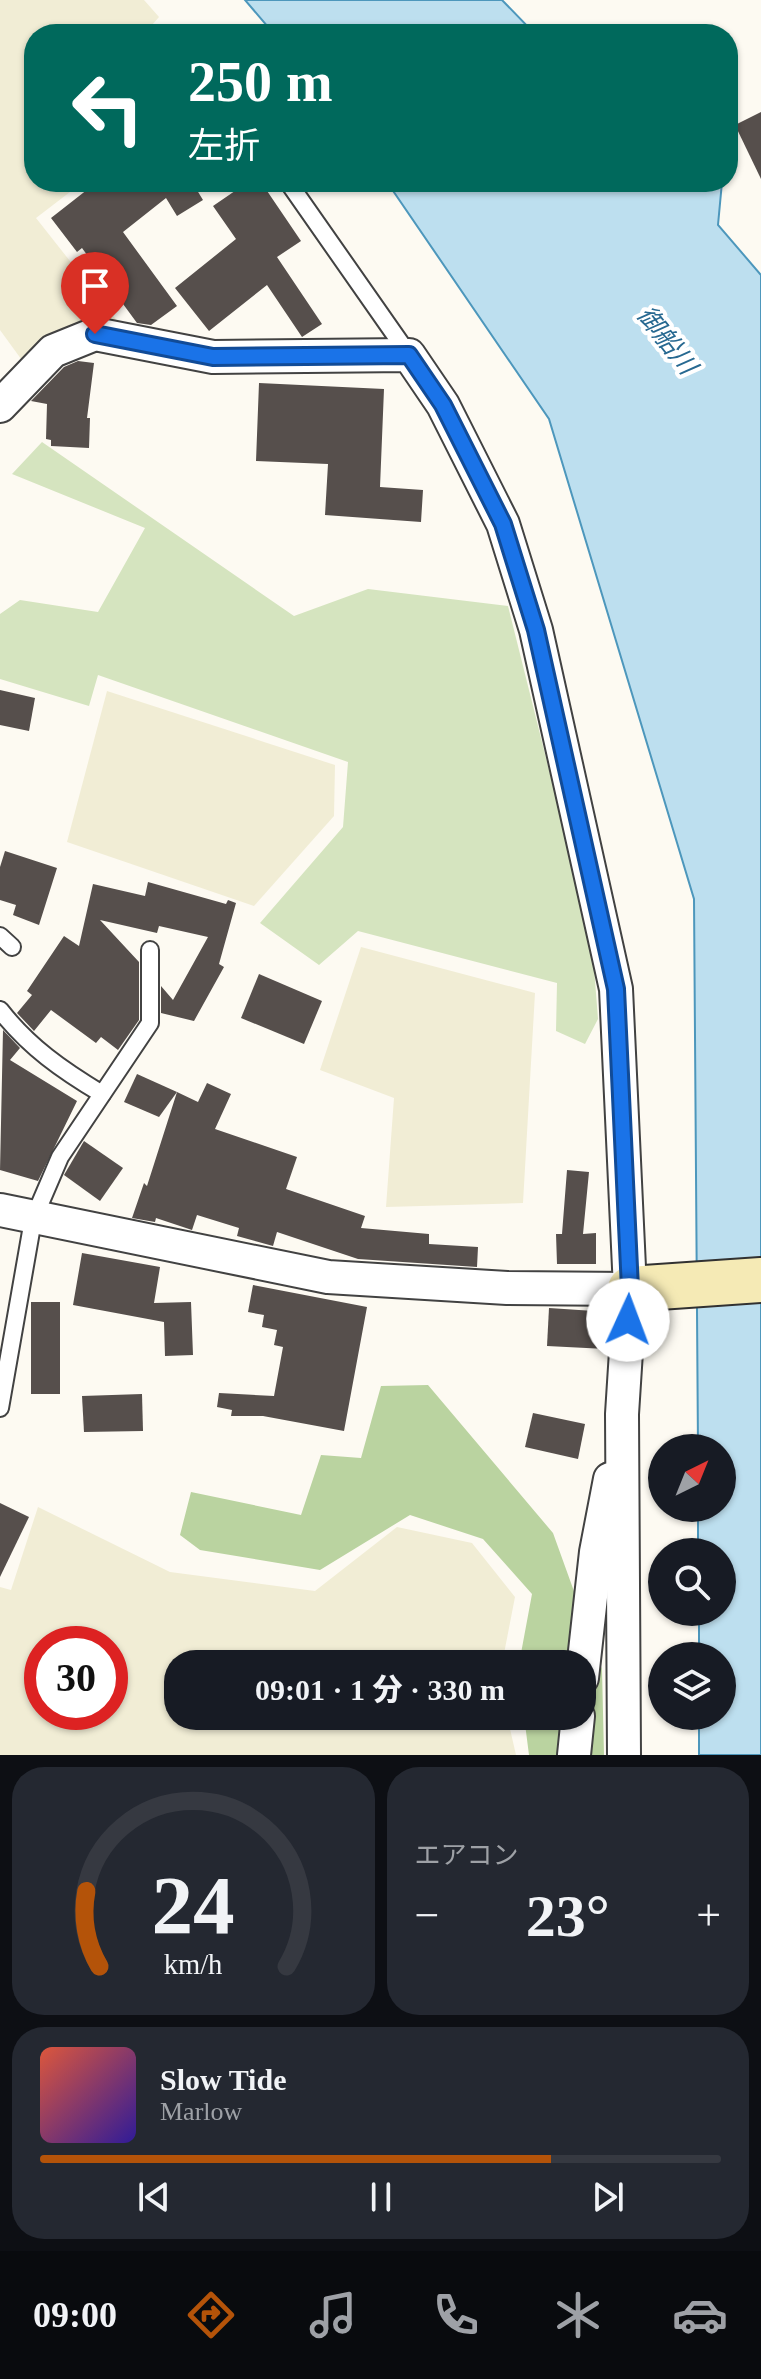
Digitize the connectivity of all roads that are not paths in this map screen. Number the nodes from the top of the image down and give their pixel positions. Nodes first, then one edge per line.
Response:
1 (295, 192) edge
2 (409, 355) junction
3 (0, 406) edge
4 (150, 950) dead end
5 (0, 1010) edge
6 (102, 1094) junction
7 (0, 1210) edge
8 (33, 1220) junction
9 (761, 1280) edge
10 (630, 1289) junction
11 (0, 1408) edge
12 (622, 1414) junction
13 (585, 1650) edge
14 (577, 1730) edge
15 (574, 1755) edge
16 (624, 1755) edge

1 - 2 lane
2 - 3 street
2 - 10 street
4 - 6 lane
5 - 6 lane
6 - 8 lane
7 - 8 street
8 - 10 street
8 - 11 lane
9 - 10 street
10 - 12 street
12 - 13 street
12 - 16 street
14 - 15 street

